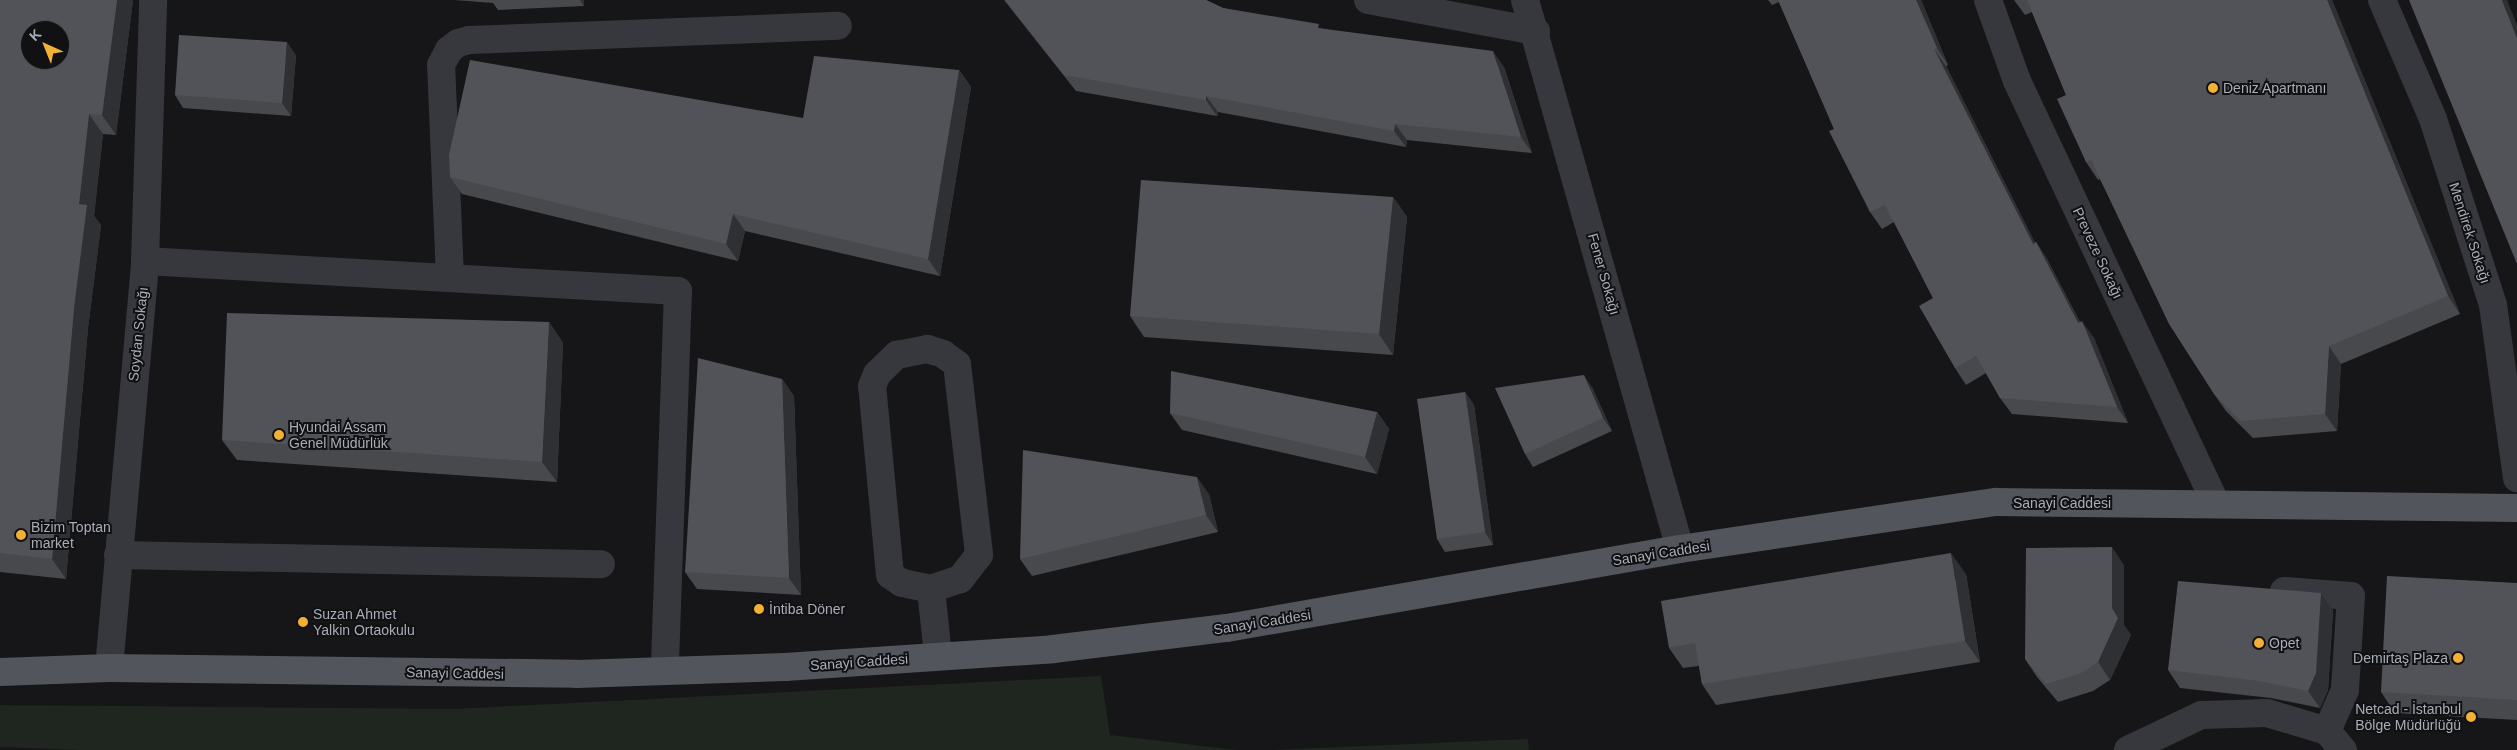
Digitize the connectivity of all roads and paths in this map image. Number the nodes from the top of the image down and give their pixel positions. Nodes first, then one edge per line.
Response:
1 (154, 0) edge
2 (1368, 0) edge
3 (1525, 0) edge
4 (1988, 0) edge
5 (2382, 0) edge
6 (838, 26) dead end
7 (1536, 31) junction
8 (145, 262) junction
9 (450, 278) junction
10 (2517, 478) edge
11 (2216, 504) junction
12 (2517, 508) edge
13 (1680, 550) junction
14 (118, 555) junction
15 (601, 564) dead end
16 (2256, 588) edge
17 (931, 589) junction
18 (938, 656) junction
19 (109, 668) junction
20 (664, 669) junction
21 (0, 672) edge
22 (2335, 740) edge
23 (2128, 750) edge

1 - 8 street, Soydan Sokağı
2 - 7 street
3 - 7 street, Fener Sokağı
4 - 11 street, Preveze Sokağı
5 - 10 street, Mendirek Sokağı
6 - 9 street
7 - 13 street, Fener Sokağı
8 - 9 street
8 - 14 street, Soydan Sokağı
9 - 20 street
11 - 12 main road, Sanayi Caddesi
11 - 13 main road, Sanayi Caddesi
13 - 18 main road, Sanayi Caddesi
14 - 15 street
14 - 19 street, Soydan Sokağı
16 - 22 street
17 - 17 street
17 - 18 street
18 - 20 main road, Sanayi Caddesi
19 - 20 main road, Sanayi Caddesi
19 - 21 main road, Sanayi Caddesi
22 - 23 street

